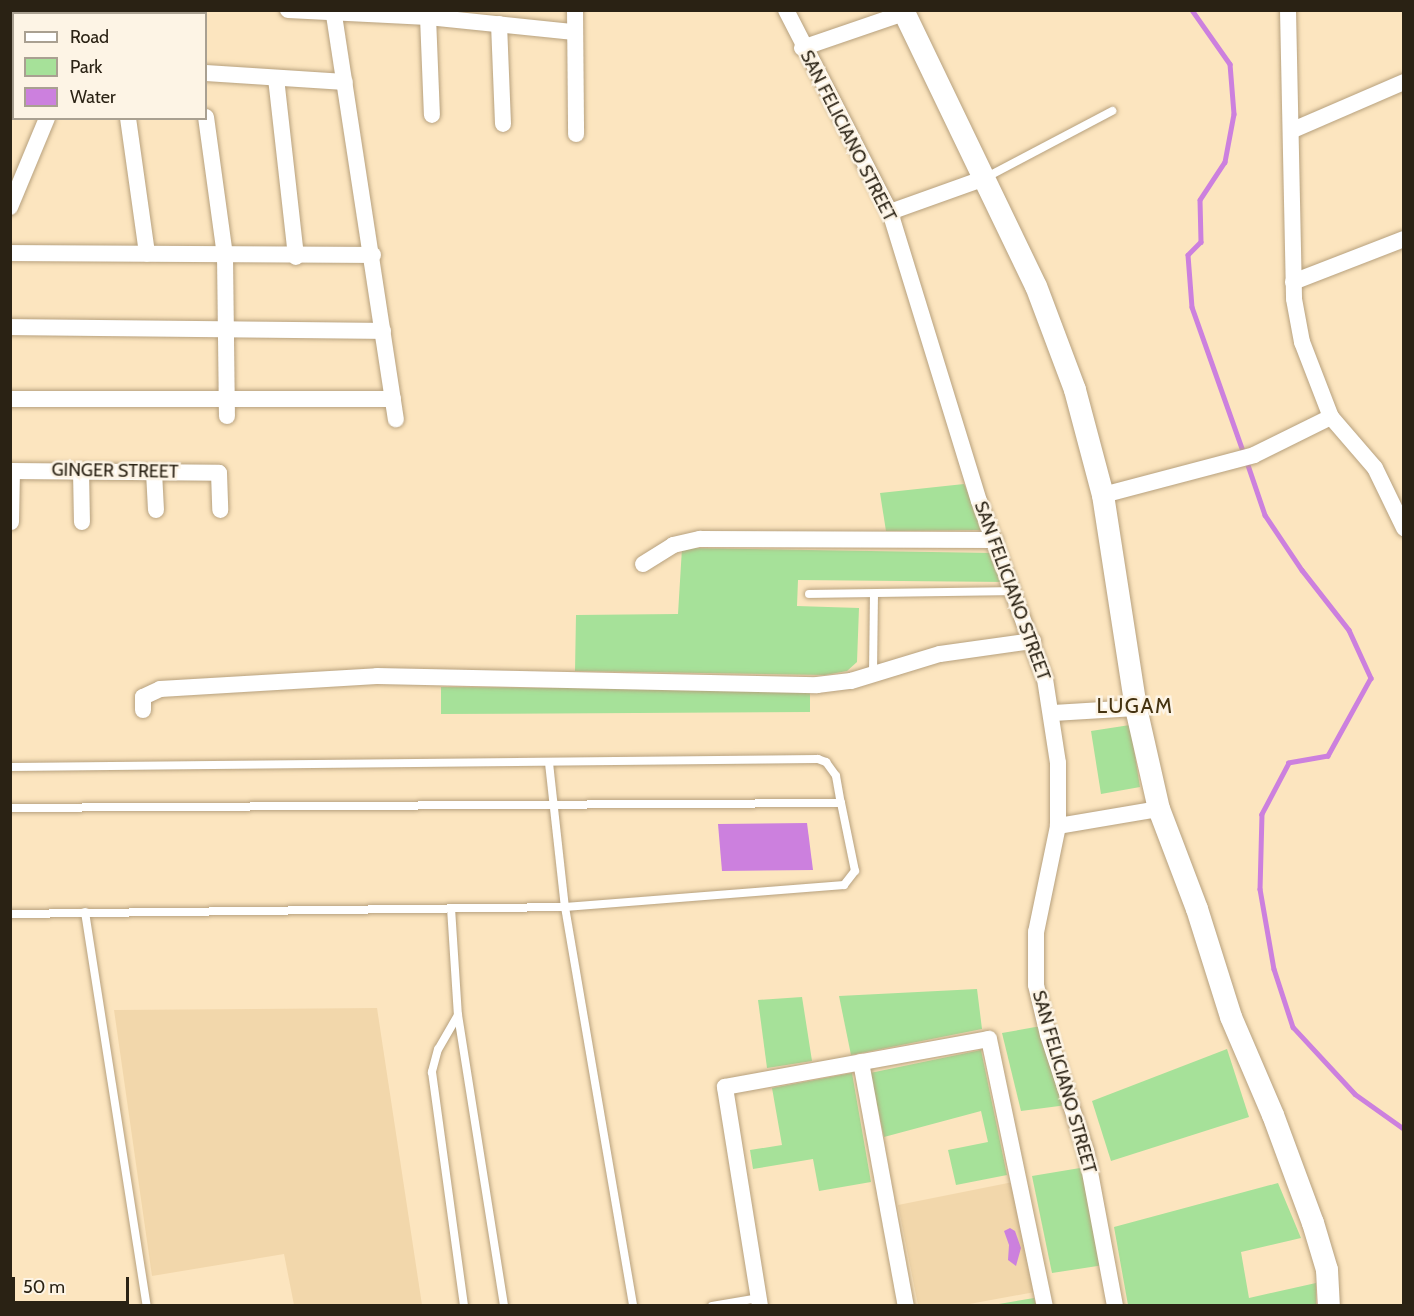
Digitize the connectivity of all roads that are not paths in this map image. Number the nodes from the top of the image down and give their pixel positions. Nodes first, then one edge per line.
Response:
1 (288, 10) edge
2 (575, 10) edge
3 (786, 10) edge
4 (1288, 10) edge
5 (903, 12) edge
6 (334, 15) junction
7 (428, 17) junction
8 (499, 24) junction
9 (574, 32) junction
10 (802, 48) junction
11 (207, 73) edge
12 (276, 78) junction
13 (345, 82) junction
14 (1404, 82) edge
15 (1112, 111) dead end
16 (432, 115) dead end
17 (46, 120) edge
18 (128, 120) edge
19 (206, 120) edge
20 (503, 124) dead end
21 (1293, 130) junction
22 (576, 134) dead end
23 (982, 179) junction
24 (10, 207) edge
25 (890, 212) junction
26 (1404, 239) edge
27 (10, 253) edge
28 (147, 254) junction
29 (373, 255) junction
30 (225, 256) junction
31 (296, 257) junction
32 (1293, 282) junction
33 (10, 327) edge
34 (227, 328) junction
35 (383, 331) junction
36 (226, 398) junction
37 (10, 399) edge
38 (393, 399) junction
39 (227, 416) dead end
40 (1332, 417) junction
41 (396, 419) dead end
42 (11, 471) edge
43 (81, 471) junction
44 (154, 472) junction
45 (1103, 495) junction
46 (156, 510) dead end
47 (220, 510) dead end
48 (10, 522) edge
49 (82, 522) dead end
50 (1404, 528) edge
51 (994, 540) junction
52 (643, 564) dead end
53 (1015, 591) junction
54 (809, 594) dead end
55 (874, 594) junction
56 (1033, 641) junction
57 (873, 675) junction
58 (1137, 708) junction
59 (143, 710) dead end
60 (1053, 713) junction
61 (549, 763) junction
62 (10, 767) edge
63 (556, 803) junction
64 (841, 803) junction
65 (10, 808) edge
66 (1159, 809) junction
67 (1058, 826) junction
68 (564, 907) junction
69 (451, 908) junction
70 (85, 912) junction
71 (10, 914) edge
72 (458, 1015) junction
73 (861, 1062) junction
74 (759, 1301) edge
75 (147, 1305) edge
76 (464, 1305) edge
77 (504, 1305) edge
78 (633, 1305) edge
79 (712, 1305) edge
80 (906, 1305) edge
81 (1045, 1305) edge
82 (1115, 1305) edge
83 (1329, 1305) edge

1 - 6 street
2 - 9 street
3 - 10 street, SAN FELICIANO STREET
4 - 21 street
5 - 10 street
5 - 23 street
6 - 7 street
6 - 13 street
7 - 8 street
7 - 16 street
8 - 9 street
8 - 20 street
9 - 22 street
10 - 25 street, SAN FELICIANO STREET
11 - 12 street
12 - 13 street
12 - 31 street
13 - 29 street
14 - 21 street
15 - 23 lane
17 - 24 street
18 - 28 street
19 - 30 street
21 - 32 street
23 - 25 street
23 - 45 street
25 - 51 street, SAN FELICIANO STREET
26 - 32 street
27 - 28 street
28 - 30 street
29 - 31 street
29 - 35 street
30 - 31 street
30 - 34 street
32 - 40 street
33 - 34 street
34 - 35 street
34 - 36 street
35 - 38 street
36 - 37 street
36 - 38 street
36 - 39 street
38 - 41 street
40 - 45 street
40 - 50 street
42 - 43 street, GINGER STREET
42 - 48 street
43 - 44 street, GINGER STREET
43 - 49 street
44 - 46 street
44 - 47 street, GINGER STREET
45 - 58 street
51 - 52 street
51 - 53 street, SAN FELICIANO STREET
53 - 55 lane
53 - 56 street, SAN FELICIANO STREET
54 - 55 lane
55 - 57 lane
56 - 57 street
56 - 60 street, SAN FELICIANO STREET
57 - 59 street
58 - 60 street
58 - 66 street
60 - 67 street, SAN FELICIANO STREET
61 - 62 lane
61 - 63 lane
61 - 64 lane
63 - 64 lane
63 - 65 lane
63 - 68 lane
64 - 68 lane
66 - 67 street
66 - 83 street
67 - 82 street, SAN FELICIANO STREET
68 - 69 lane
68 - 78 lane
69 - 70 lane
69 - 72 lane
70 - 71 lane
70 - 75 lane
72 - 76 lane
72 - 77 lane
73 - 74 street
73 - 80 street
73 - 81 street
74 - 79 lane

